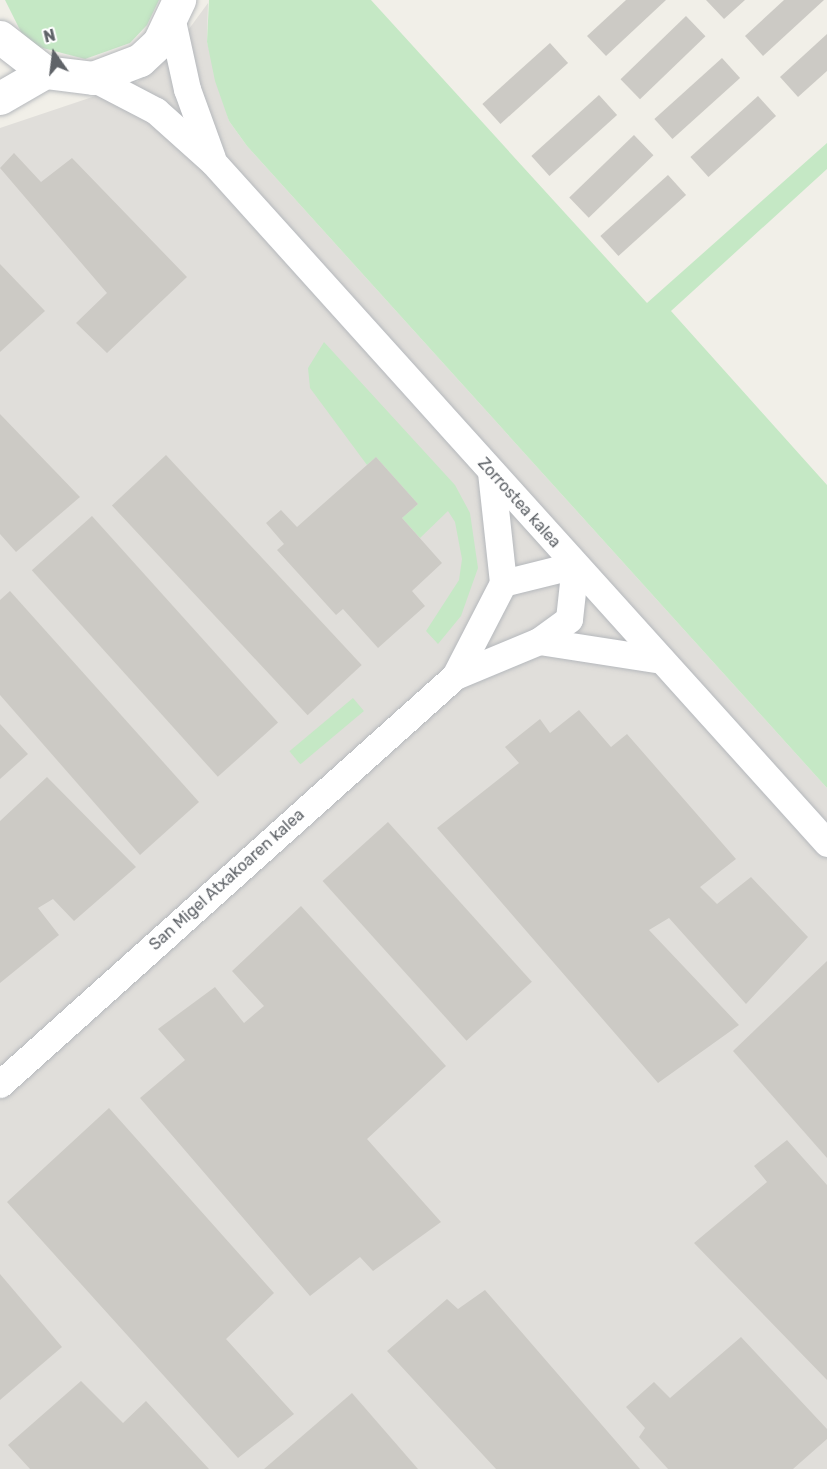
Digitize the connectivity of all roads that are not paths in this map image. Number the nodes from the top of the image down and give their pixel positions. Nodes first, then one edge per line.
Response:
1 (176, 10) edge
2 (0, 37) edge
3 (45, 72) junction
4 (93, 78) junction
5 (0, 98) edge
6 (213, 162) junction
7 (491, 472) junction
8 (575, 565) junction
9 (503, 583) junction
10 (539, 641) junction
11 (662, 660) junction
12 (455, 676) junction
13 (827, 843) edge
14 (0, 1084) edge

1 - 4 street
1 - 6 street, Zorrostea kalea
2 - 3 street
3 - 4 street
3 - 5 street
4 - 6 street, Zorrostea kalea
6 - 7 street, Zorrostea kalea
7 - 8 street, Zorrostea kalea
7 - 9 street
8 - 9 street
8 - 10 street, San Migel Atxakoaren kalea
8 - 11 street, Zorrostea kalea
9 - 12 street, San Migel Atxakoaren kalea
10 - 11 street
10 - 12 street, San Migel Atxakoaren kalea
11 - 13 street, Zorrostea kalea
12 - 14 street, San Migel Atxakoaren kalea

